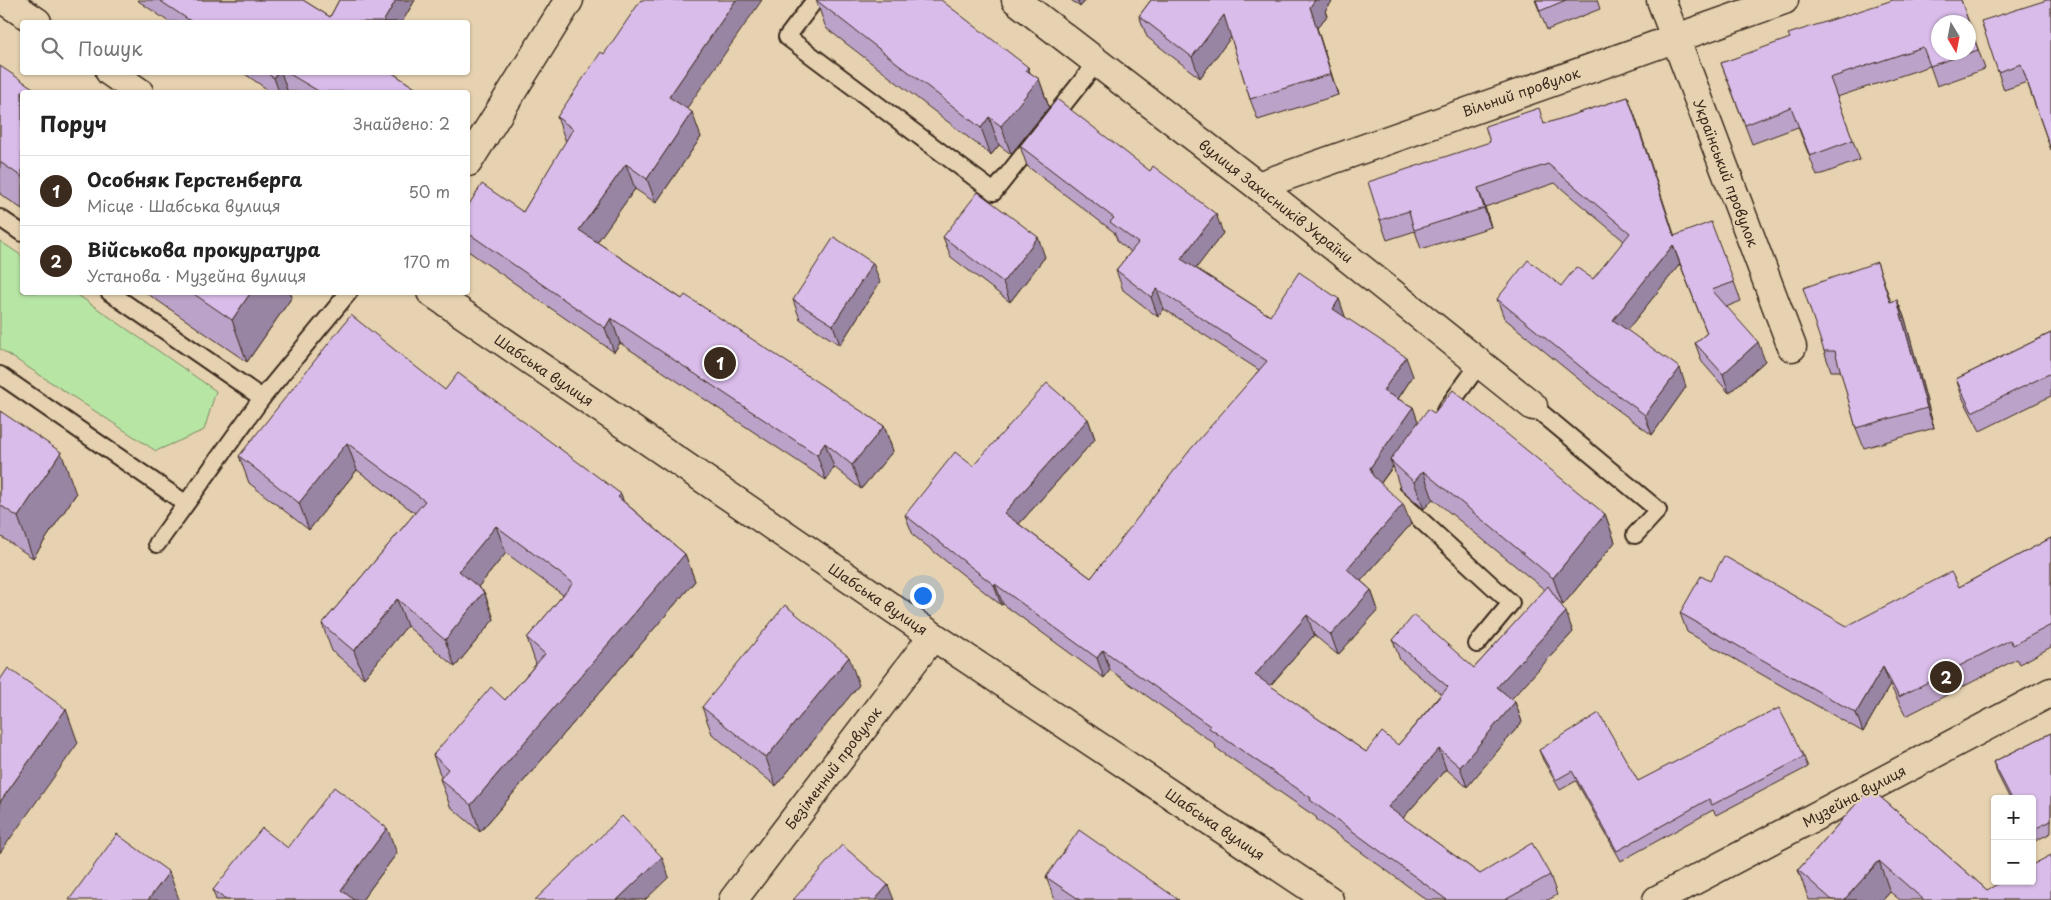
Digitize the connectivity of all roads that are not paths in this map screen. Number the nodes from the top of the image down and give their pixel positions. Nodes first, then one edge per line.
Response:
1 (4, 0) edge
2 (569, 0) edge
3 (815, 0) edge
4 (1016, 0) edge
5 (1661, 0) edge
6 (1784, 0) edge
7 (34, 20) edge
8 (1675, 38) junction
9 (1097, 62) junction
10 (114, 75) edge
11 (136, 90) edge
12 (470, 159) edge
13 (1258, 186) junction
14 (0, 218) edge
15 (20, 232) edge
16 (113, 295) edge
17 (347, 295) edge
18 (434, 295) edge
19 (1792, 347) dead end
20 (1480, 362) junction
21 (0, 374) edge
22 (262, 398) junction
23 (1534, 406) joint
24 (1434, 426) edge
25 (1416, 449) edge
26 (185, 503) junction
27 (1635, 535) dead end
28 (157, 544) dead end
29 (933, 636) junction
30 (1477, 644) dead end
31 (2051, 692) edge
32 (733, 900) edge
33 (1329, 900) edge
34 (1657, 900) edge

1 - 7 street
2 - 12 street
3 - 9 lane
4 - 9 street, вулиця Захисників України
5 - 8 street, Український провулок
6 - 8 street, Вільний провулок
8 - 13 street, Вільний провулок
8 - 19 street, Український провулок
9 - 13 street, вулиця Захисників України
10 - 11 street
13 - 20 street, вулиця Захисників України
14 - 15 lane
16 - 22 lane
17 - 22 lane
18 - 29 street, Шабська вулиця
20 - 23 street, вулиця Захисників України
20 - 24 lane
21 - 26 lane
22 - 26 lane
23 - 27 lane
25 - 30 lane
26 - 28 lane
29 - 32 street, Безіменний провулок
29 - 33 street, Шабська вулиця
31 - 34 street, Музейна вулиця

